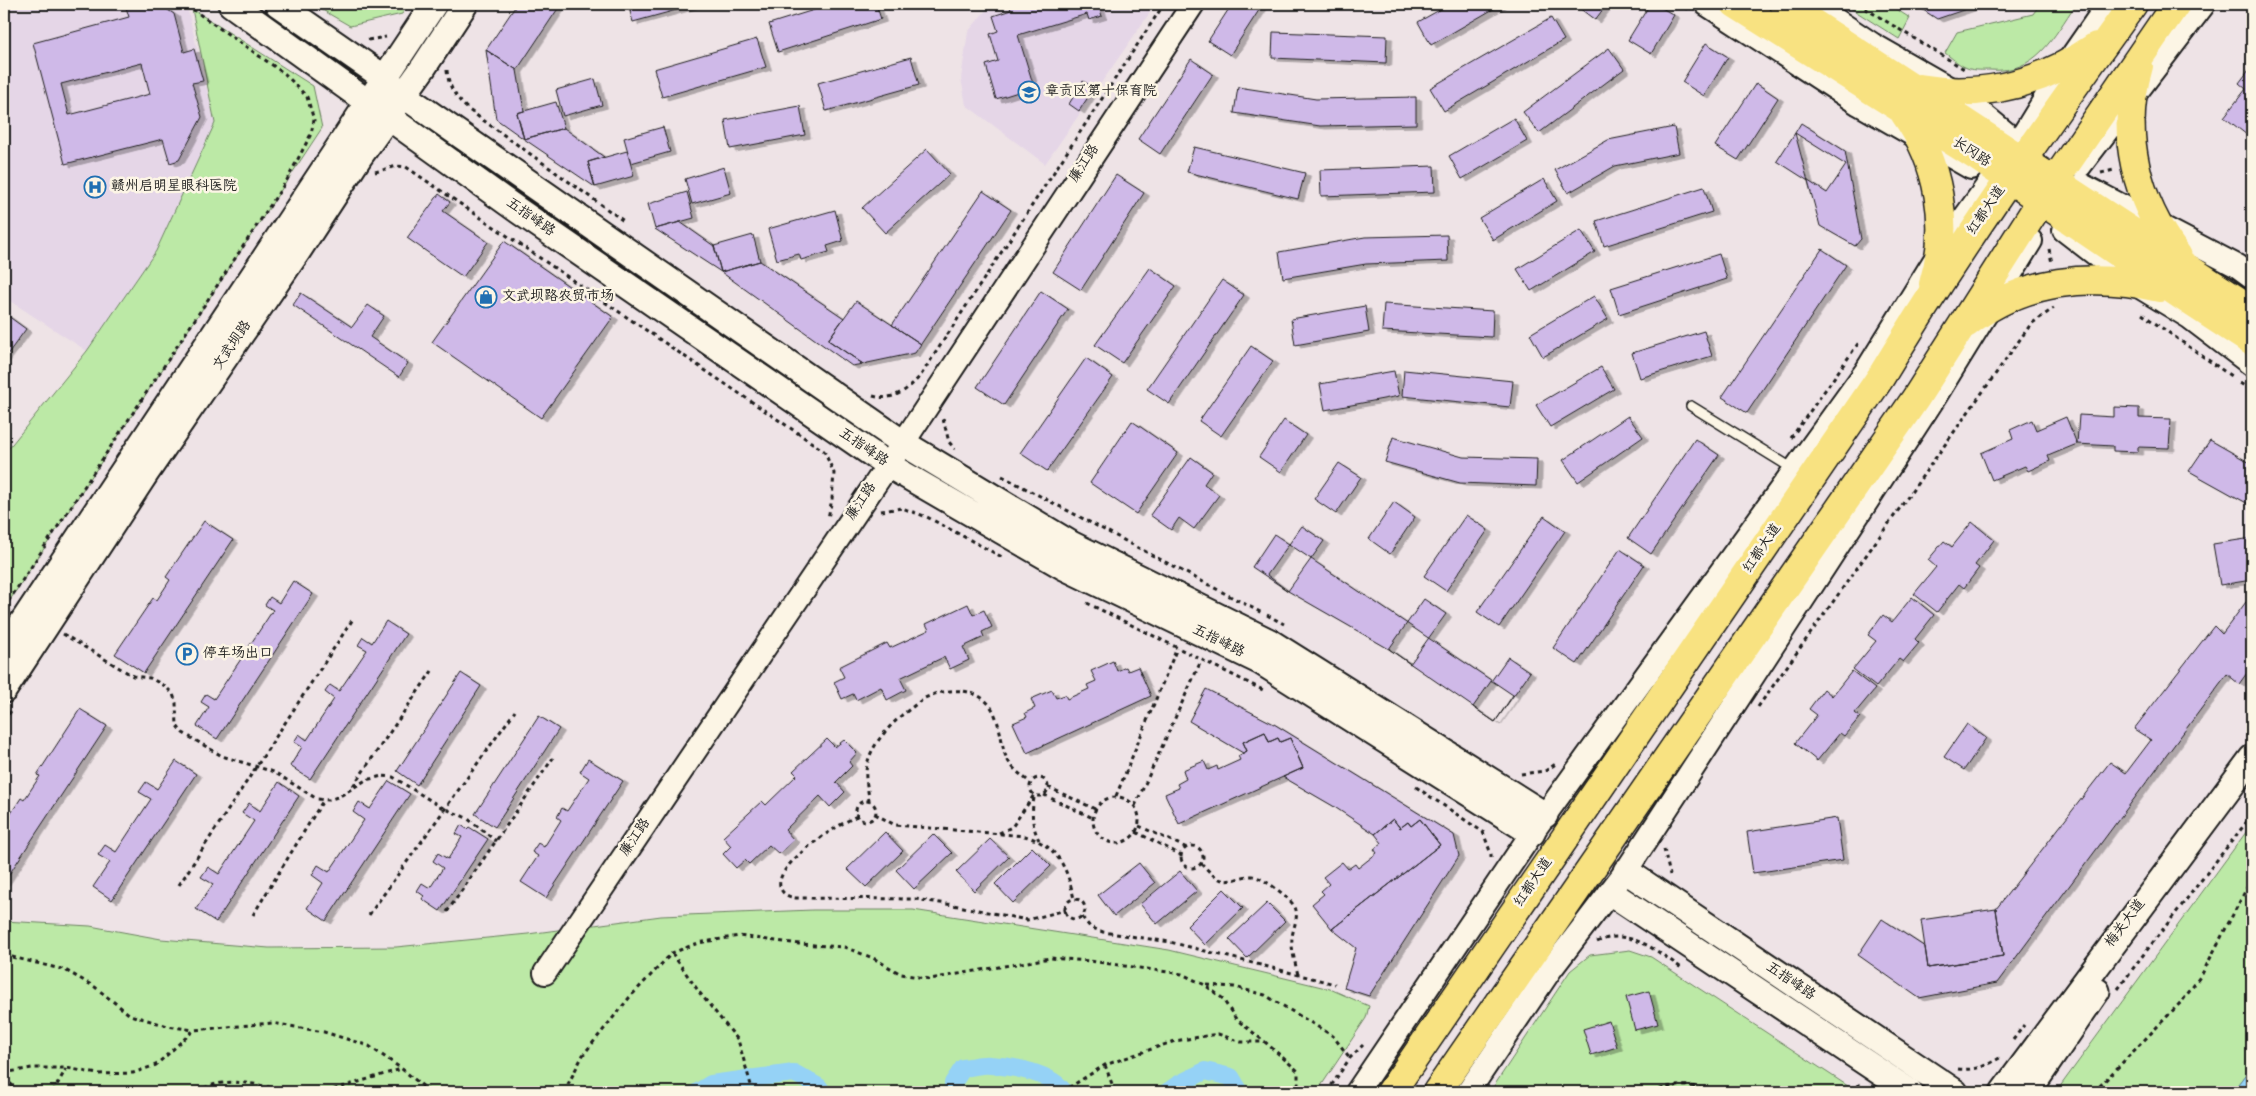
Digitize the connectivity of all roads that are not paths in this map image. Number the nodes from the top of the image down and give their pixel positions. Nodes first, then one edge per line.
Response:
1 (231, 4) edge
2 (278, 4) edge
3 (434, 4) edge
4 (465, 4) edge
5 (1193, 4) edge
6 (1735, 4) edge
7 (1784, 4) edge
8 (1812, 4) edge
9 (2108, 4) edge
10 (2133, 4) edge
11 (2176, 4) edge
12 (2204, 4) edge
13 (1700, 8) edge
14 (2114, 30) junction
15 (2143, 53) junction
16 (2065, 66) junction
17 (1961, 81) junction
18 (395, 87) junction
19 (1906, 96) junction
20 (2132, 97) junction
21 (367, 102) junction
22 (388, 117) junction
23 (1920, 138) junction
24 (2010, 165) junction
25 (2053, 194) junction
26 (2158, 226) junction
27 (1939, 253) junction
28 (2252, 277) edge
29 (2130, 281) junction
30 (2186, 284) junction
31 (1926, 302) junction
32 (1992, 307) junction
33 (2252, 310) edge
34 (1956, 333) junction
35 (2252, 342) edge
36 (2252, 364) edge
37 (1691, 406) dead end
38 (903, 443) junction
39 (1786, 464) junction
40 (888, 465) junction
41 (4, 650) edge
42 (9, 698) edge
43 (2252, 758) edge
44 (2252, 784) edge
45 (1538, 824) junction
46 (1626, 871) junction
47 (1611, 893) junction
48 (545, 974) dead end
49 (1392, 1090) edge
50 (1356, 1092) edge
51 (1437, 1092) edge
52 (1468, 1092) edge
53 (1910, 1092) edge
54 (1955, 1092) edge
55 (2002, 1092) edge
56 (2028, 1092) edge

1 - 21 main road, 五指峰路
2 - 18 main road, 五指峰路
3 - 18 main road, 文武坝路
4 - 18 main road, 文武坝路
5 - 38 street, 廉江路
6 - 19 main road, 长冈路
7 - 19 main road, 长冈路
8 - 17 street
9 - 16 street
10 - 14 main road, 红都大道
11 - 15 main road
12 - 20 street
13 - 23 street
14 - 16 main road
14 - 24 main road, 红都大道
15 - 20 main road
15 - 25 main road
16 - 17 main road
16 - 24 street
17 - 19 main road
17 - 24 street
18 - 21 main road, 文武坝路
18 - 22 main road, 文武坝路
18 - 38 main road, 五指峰路
19 - 23 main road
19 - 24 main road, 长冈路
20 - 25 street
20 - 26 main road
21 - 22 main road, 五指峰路
21 - 41 main road, 文武坝路
22 - 40 main road, 五指峰路
22 - 42 main road, 文武坝路
23 - 24 street
23 - 27 main road
24 - 25 main road, 长冈路
24 - 25 street
24 - 27 street
24 - 31 main road, 红都大道
25 - 26 street
25 - 29 street
25 - 30 main road, 长冈路
25 - 32 street
25 - 34 main road
26 - 28 street
26 - 30 main road
27 - 31 main road
27 - 39 street
29 - 30 main road
29 - 32 main road
29 - 36 street
30 - 33 main road, 长冈路
30 - 35 main road, 长冈路
31 - 49 main road, 红都大道
32 - 34 main road
32 - 46 street
34 - 51 main road
37 - 39 lane
38 - 40 street, 廉江路
38 - 45 main road, 五指峰路
39 - 45 street
40 - 45 main road, 五指峰路
40 - 48 street, 廉江路
43 - 55 main road, 梅关大道
44 - 56 main road, 梅关大道
45 - 50 street
46 - 47 street
46 - 54 main road, 五指峰路
47 - 52 street
47 - 53 main road

